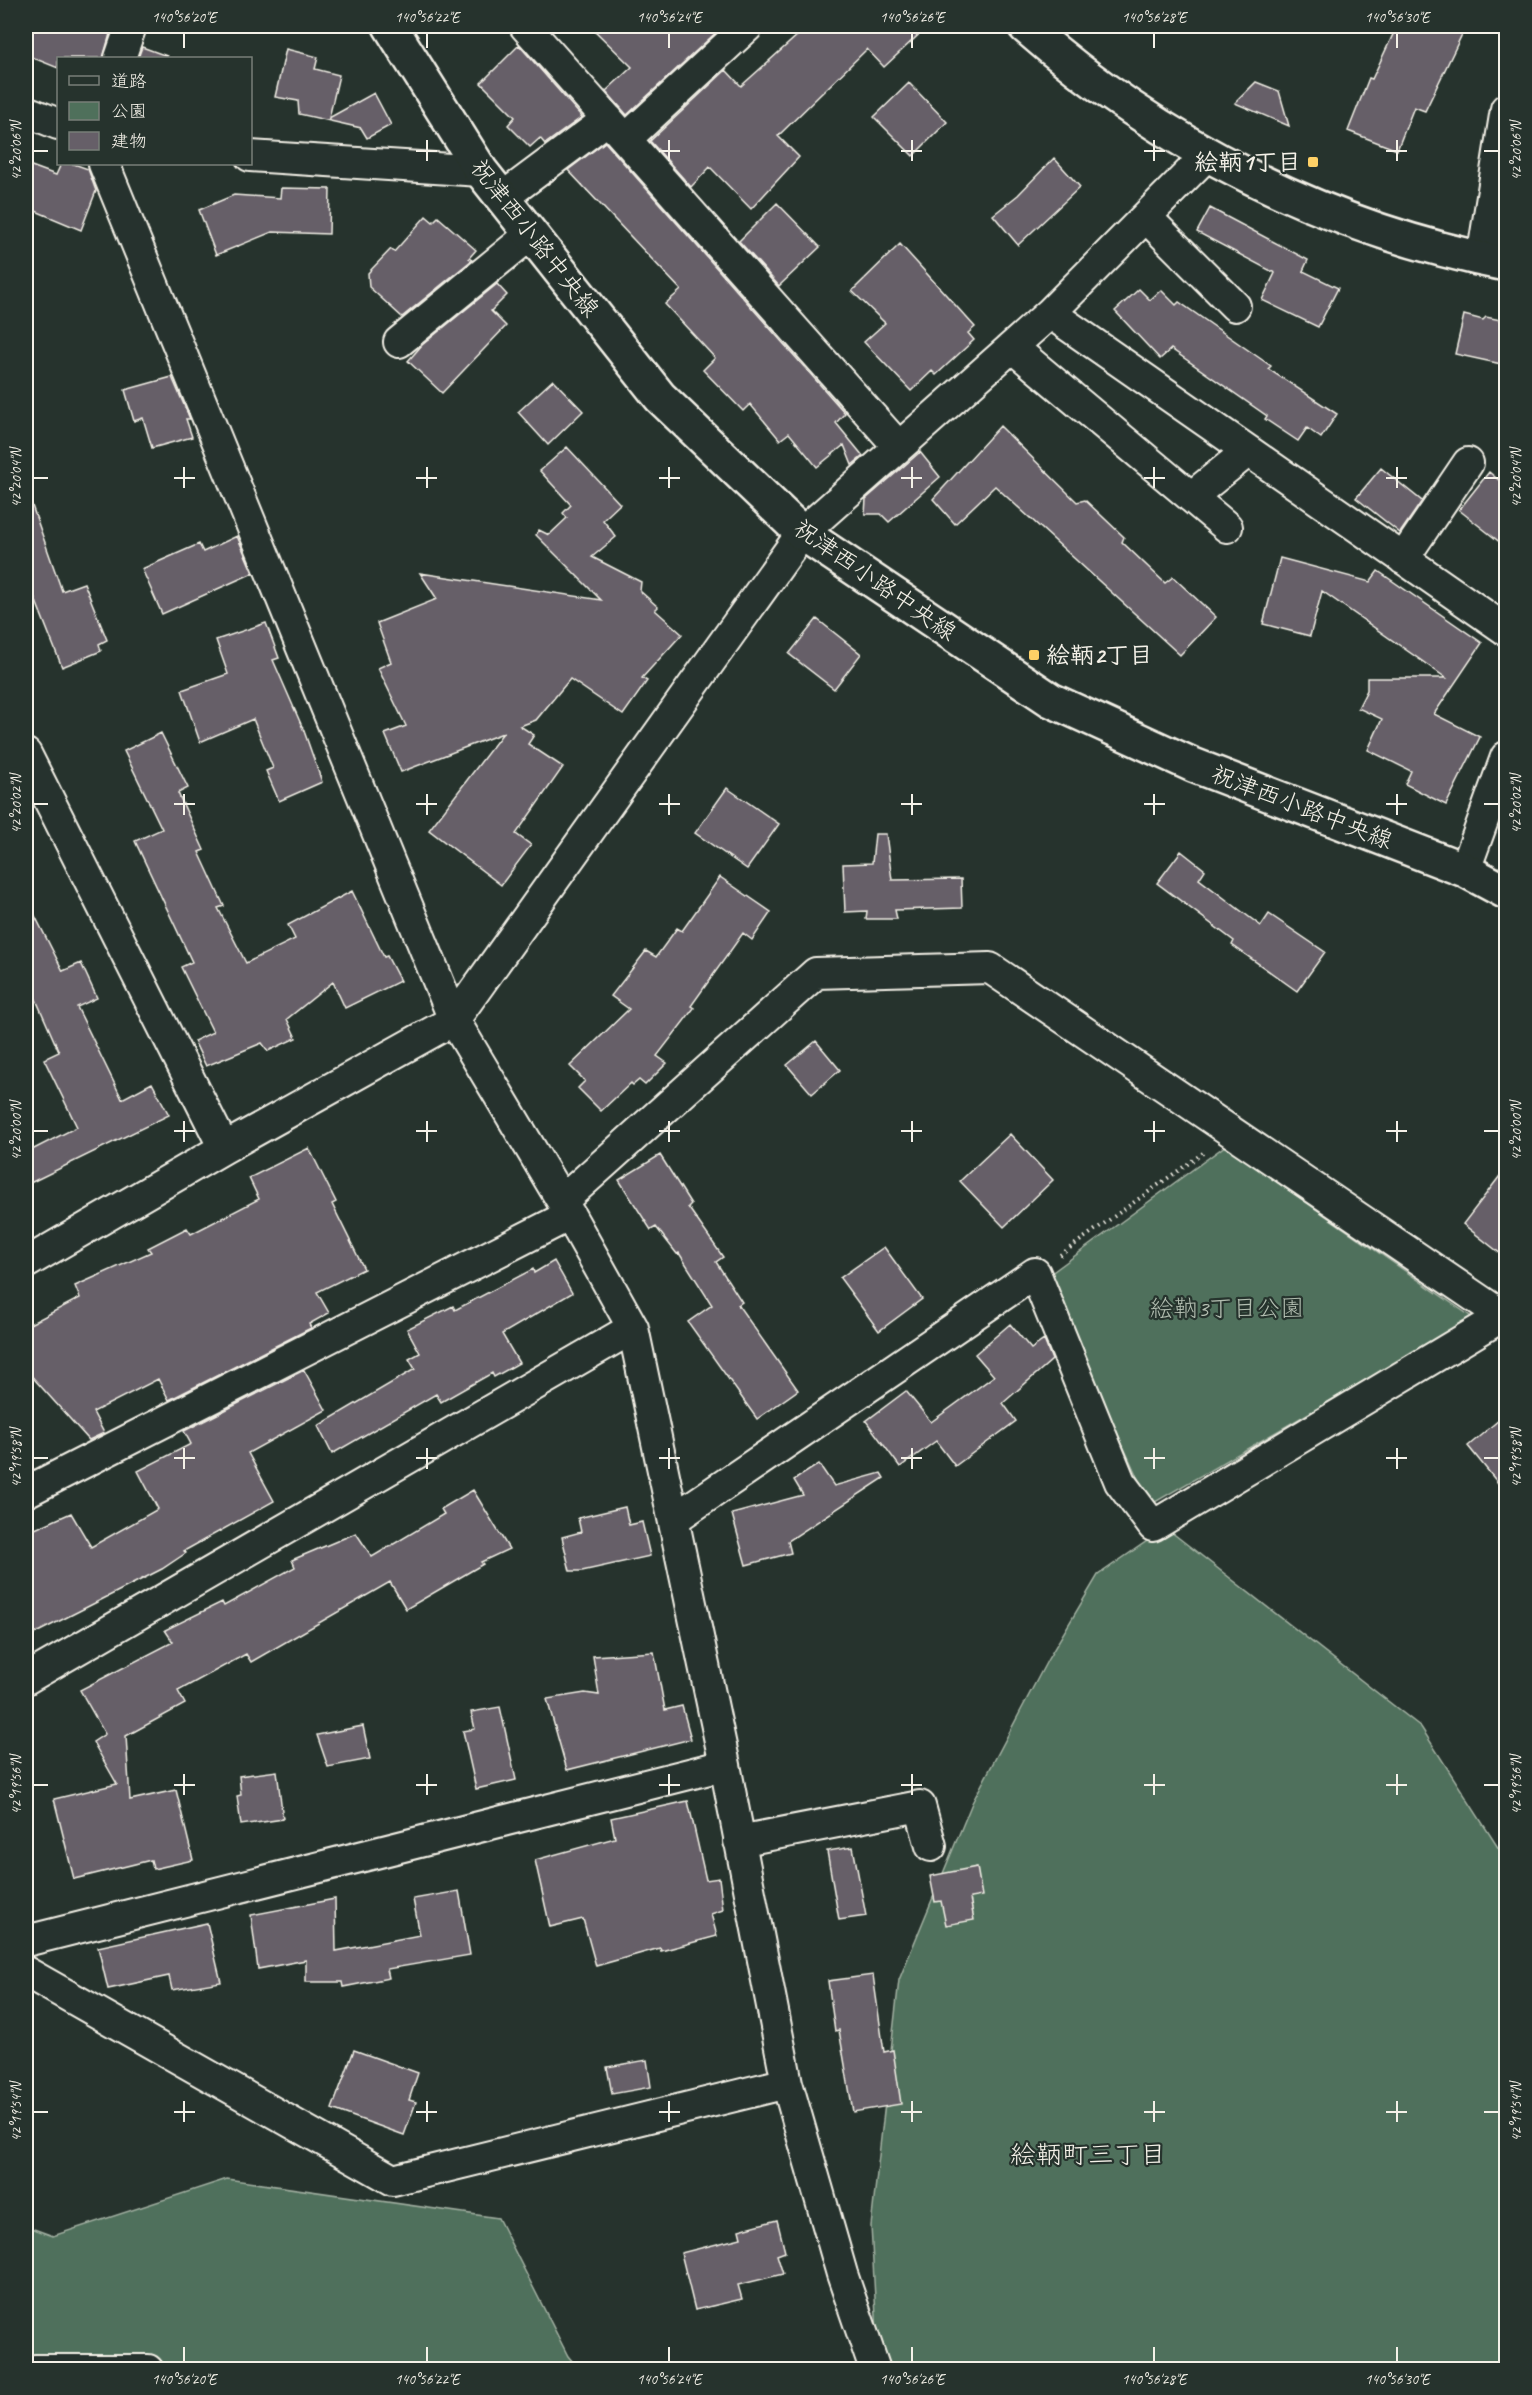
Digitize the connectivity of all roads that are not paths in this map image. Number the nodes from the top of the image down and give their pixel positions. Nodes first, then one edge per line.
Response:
1 (131, 26) edge
2 (390, 26) edge
3 (525, 26) edge
4 (747, 26) edge
5 (1025, 26) edge
6 (120, 57) edge
7 (1506, 109) edge
8 (26, 111) edge
9 (57, 124) edge
10 (617, 129) junction
11 (1208, 155) junction
12 (252, 156) edge
13 (104, 165) edge
14 (481, 171) junction
15 (502, 198) junction
16 (1146, 217) junction
17 (531, 234) junction
18 (1494, 261) edge
19 (1235, 306) dead end
20 (1050, 313) junction
21 (399, 342) dead end
22 (1012, 347) junction
23 (898, 446) junction
24 (1248, 451) junction
25 (1468, 463) dead end
26 (1191, 497) junction
27 (1227, 527) dead end
28 (802, 533) junction
29 (1403, 559) junction
30 (1506, 630) edge
31 (26, 754) edge
32 (1506, 757) edge
33 (1465, 870) junction
34 (1506, 892) edge
35 (454, 1020) junction
36 (224, 1148) junction
37 (566, 1208) junction
38 (26, 1263) edge
39 (1505, 1317) edge
40 (633, 1328) junction
41 (26, 1492) edge
42 (674, 1519) junction
43 (26, 1679) edge
44 (725, 1765) junction
45 (740, 1841) junction
46 (931, 1846) dead end
47 (26, 1941) edge
48 (26, 1972) edge
49 (787, 2083) junction
50 (35, 2370) edge
51 (148, 2370) edge
52 (875, 2370) edge

1 - 6 street
2 - 14 main road, 祝津西小路中央線
3 - 10 street
4 - 10 street
5 - 11 main road
7 - 18 street
8 - 9 street
10 - 15 street
10 - 23 street
11 - 16 street
11 - 18 main road
12 - 14 street
13 - 35 street
14 - 15 main road, 祝津西小路中央線
15 - 17 main road, 祝津西小路中央線
16 - 19 street
16 - 20 street
17 - 21 street
17 - 28 main road, 祝津西小路中央線
20 - 22 street
20 - 24 street
22 - 23 street
22 - 26 street
23 - 28 street
24 - 26 street
24 - 29 street
25 - 29 street
26 - 27 street
28 - 33 main road, 祝津西小路中央線
28 - 35 street
29 - 30 street
31 - 36 street
32 - 33 street
33 - 34 main road, 祝津西小路中央線
35 - 36 street
35 - 37 street
36 - 38 street
37 - 39 street
37 - 40 street
37 - 41 street
39 - 42 street
40 - 42 street
40 - 43 street
42 - 44 street
44 - 45 street
44 - 47 street
45 - 46 street
45 - 49 street
48 - 49 street
49 - 52 street
50 - 51 street

